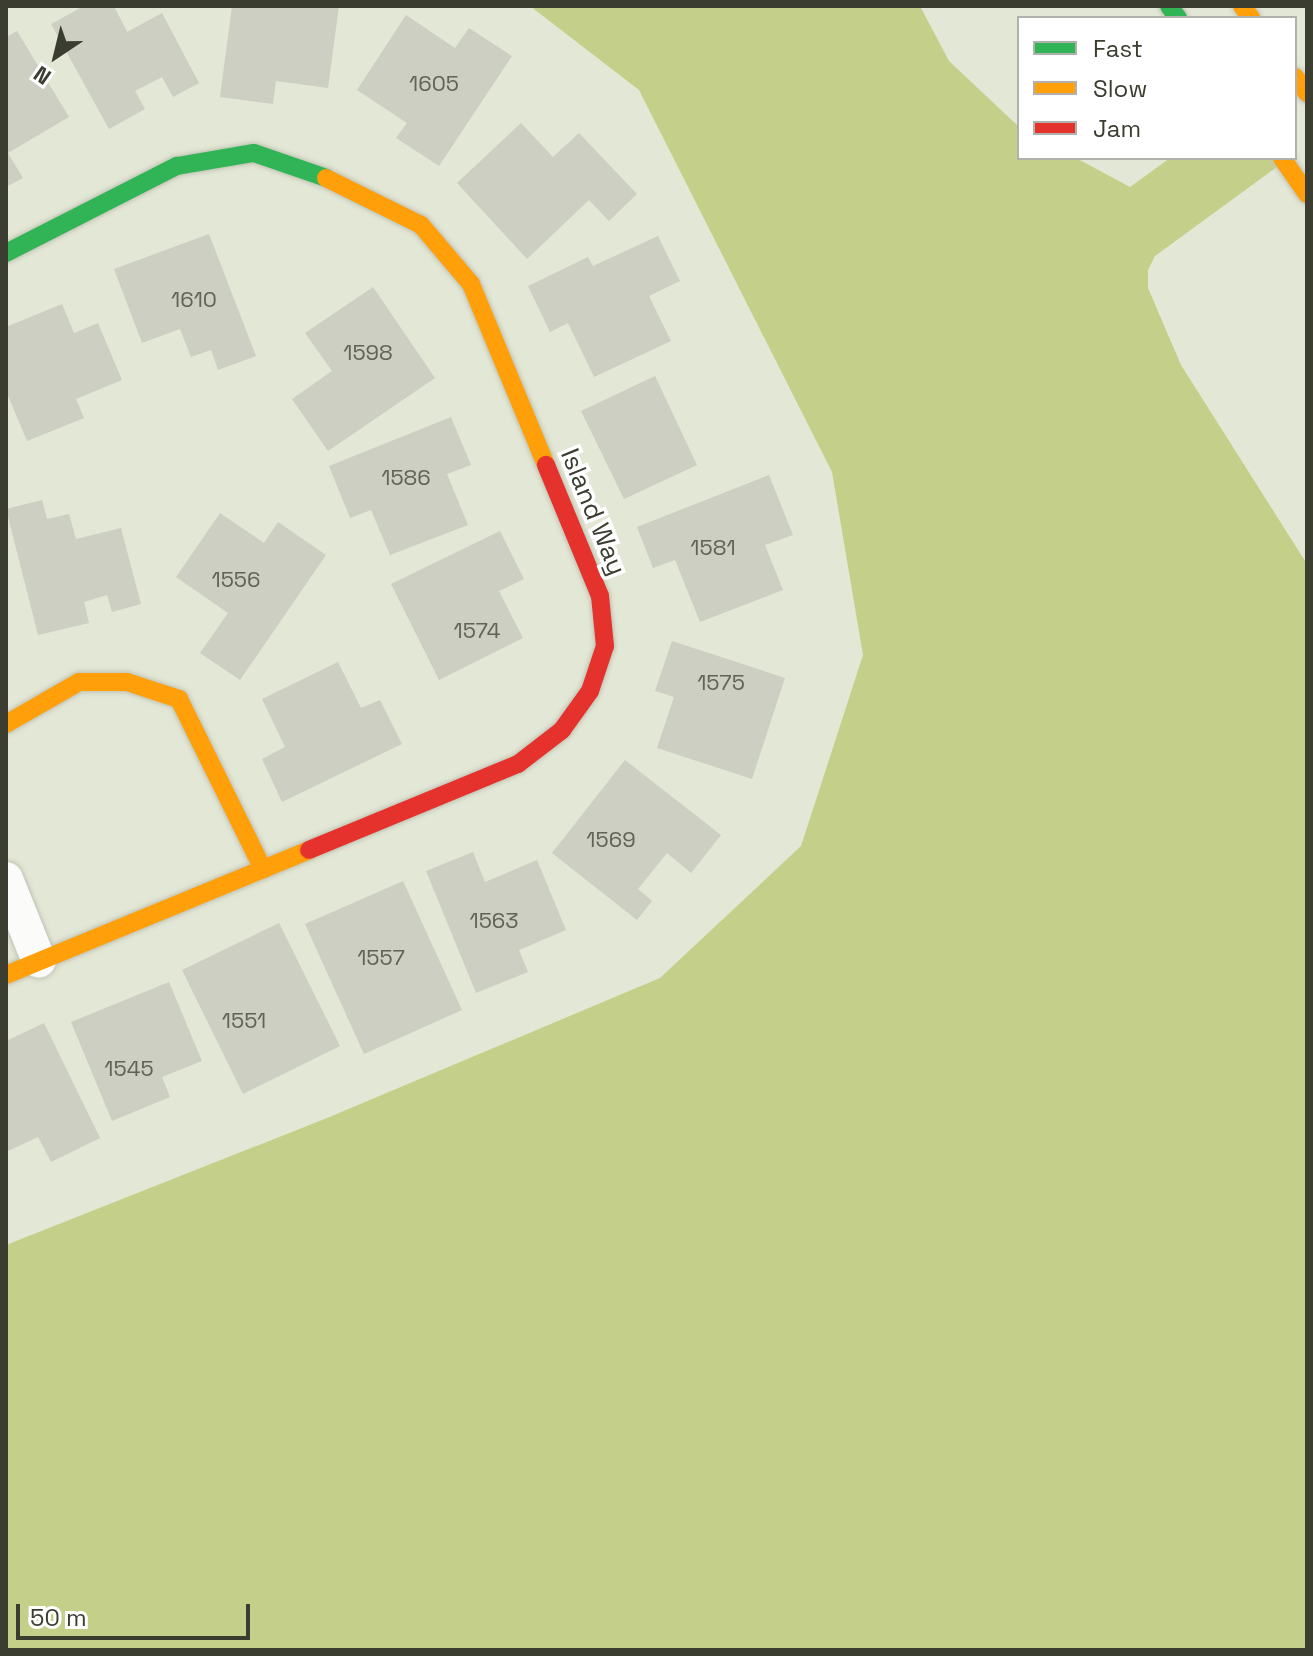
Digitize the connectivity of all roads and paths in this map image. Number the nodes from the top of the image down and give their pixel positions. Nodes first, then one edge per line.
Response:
1 (1286, 164) edge
2 (1307, 194) edge
3 (6, 253) edge
4 (6, 724) edge
5 (263, 869) junction
6 (6, 879) edge
7 (39, 961) junction
8 (6, 975) edge

1 - 2 street
3 - 5 street, Island Way
4 - 5 street
5 - 7 street, Island Way
6 - 7 street
7 - 8 street, Island Way

